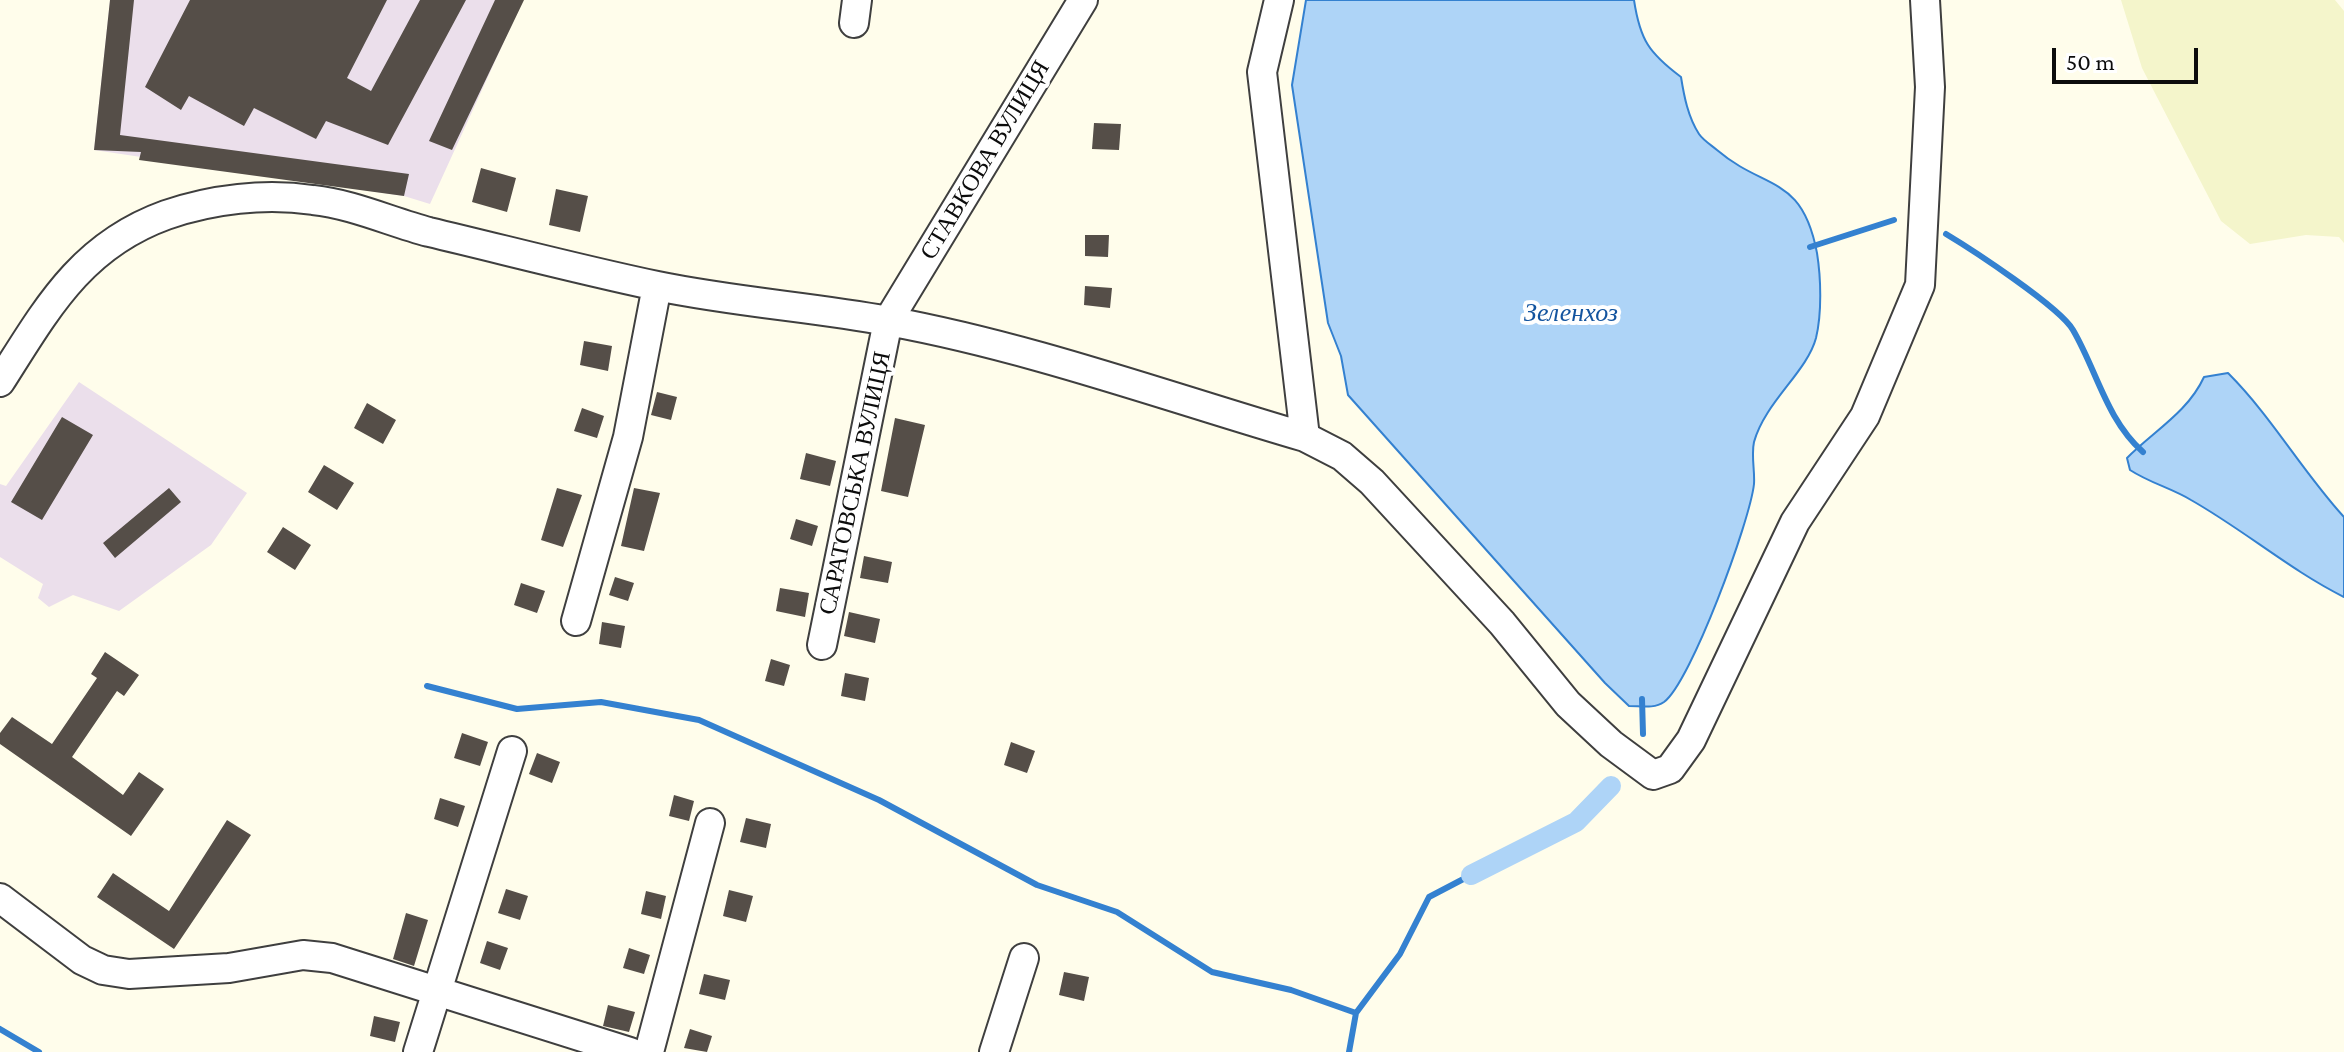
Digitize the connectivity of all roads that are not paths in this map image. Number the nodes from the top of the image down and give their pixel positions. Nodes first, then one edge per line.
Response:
1 (1083, 0) edge
2 (1279, 0) edge
3 (1925, 0) edge
4 (657, 286) junction
5 (888, 321) junction
6 (0, 382) edge
7 (1305, 437) junction
8 (576, 621) dead end
9 (822, 645) dead end
10 (512, 751) dead end
11 (710, 823) dead end
12 (0, 898) edge
13 (1024, 958) dead end
14 (436, 989) junction
15 (418, 1052) edge
16 (630, 1052) edge
17 (649, 1052) edge
18 (994, 1052) edge

1 - 5 street, СТАВКОВА ВУЛИЦЯ
2 - 7 street
3 - 7 street
4 - 5 street
4 - 6 street
4 - 8 street
5 - 7 street
5 - 9 street, САРАТОВСЬКА ВУЛИЦЯ
10 - 14 street
11 - 17 street
12 - 14 street
13 - 18 street
14 - 15 street
14 - 16 street

